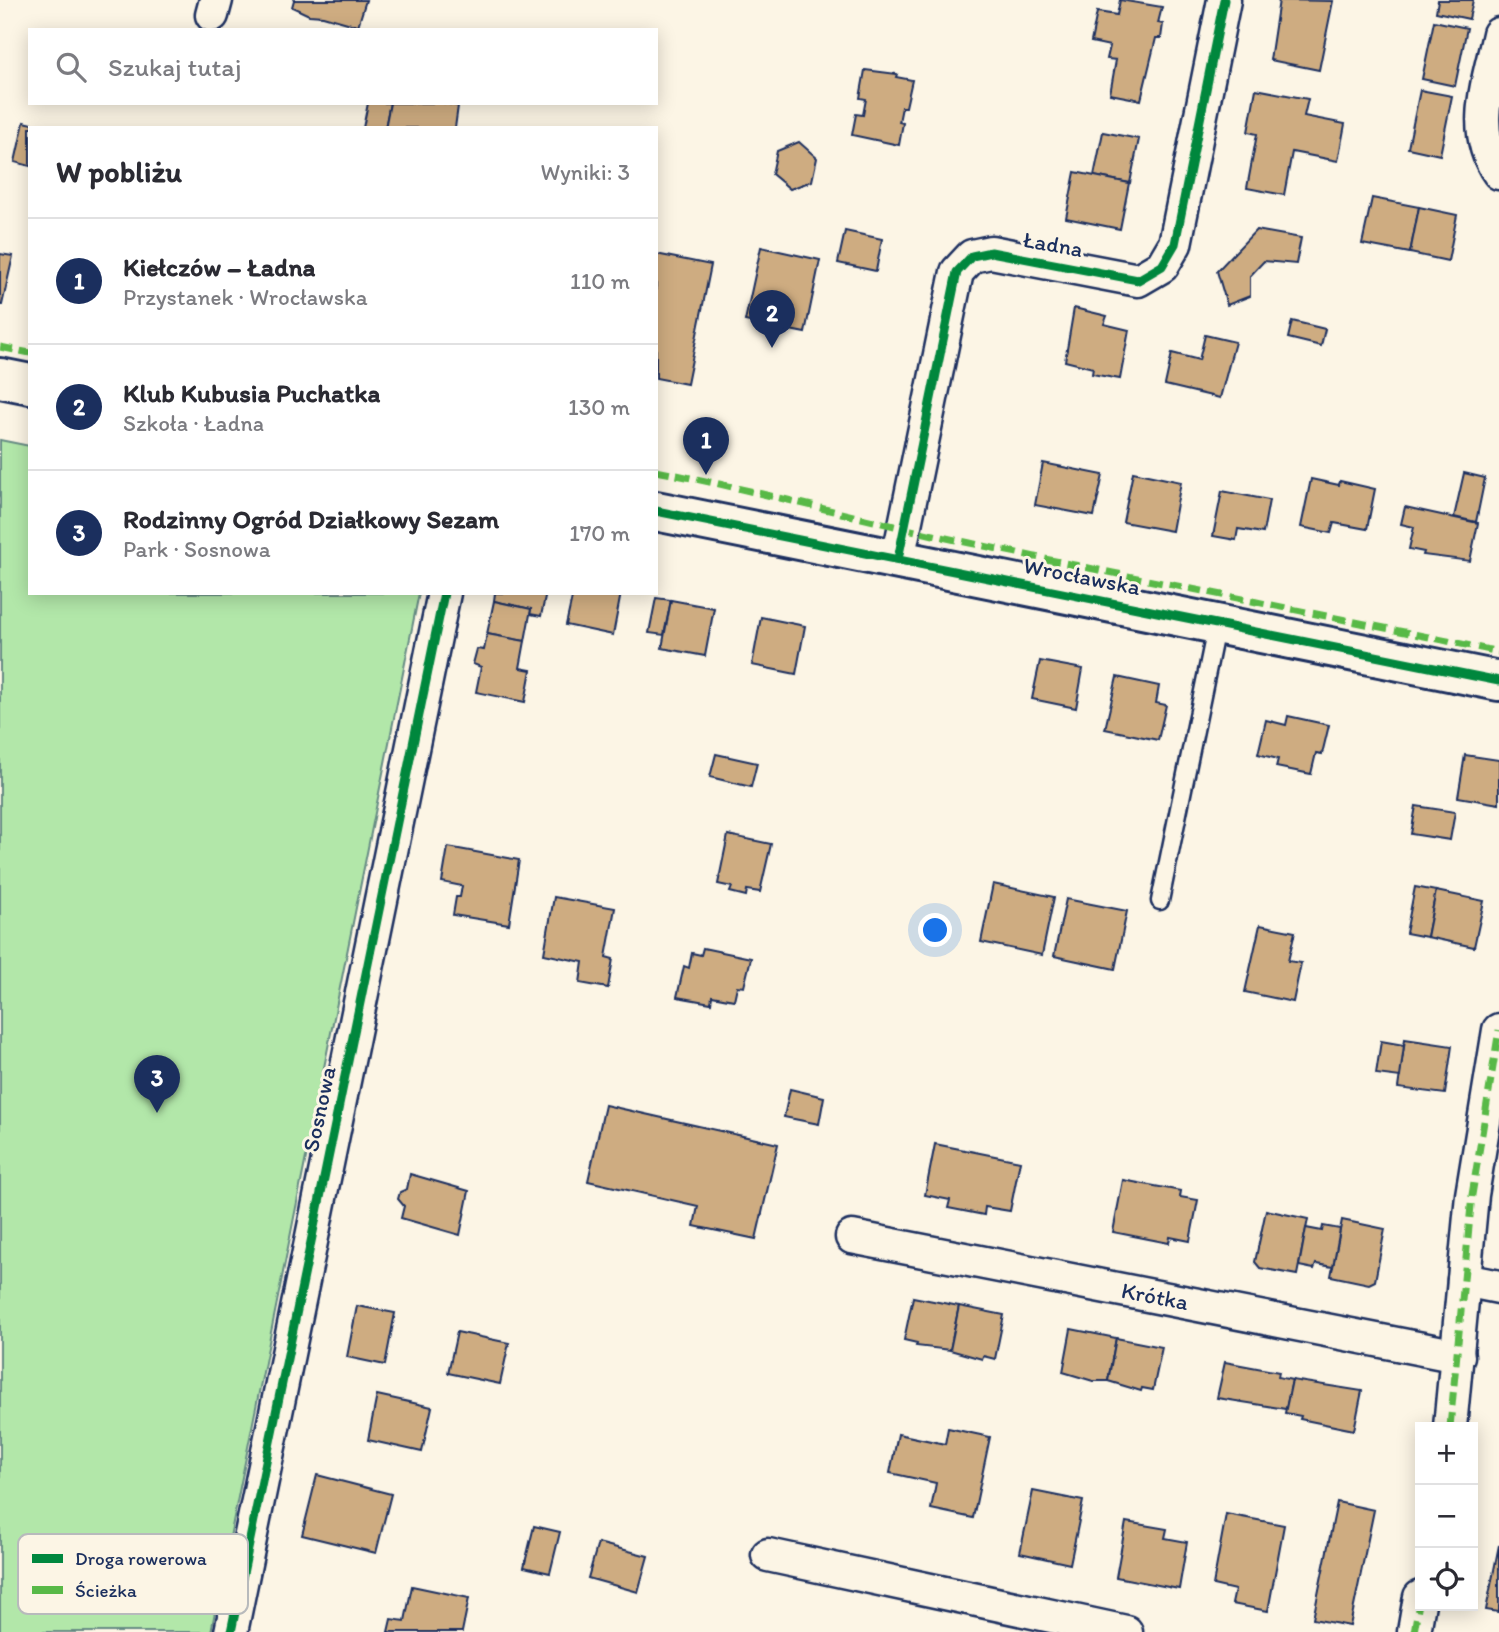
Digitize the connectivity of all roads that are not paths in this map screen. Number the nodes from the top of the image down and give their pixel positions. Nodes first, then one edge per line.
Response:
1 (1224, 0) edge
2 (1499, 34) edge
3 (1499, 173) edge
4 (0, 378) edge
5 (28, 384) edge
6 (658, 510) edge
7 (898, 559) junction
8 (444, 595) edge
9 (1217, 623) junction
10 (1499, 681) edge
11 (1160, 901) dead end
12 (1499, 1030) edge
13 (852, 1237) dead end
14 (1464, 1280) junction
15 (1499, 1287) edge
16 (1458, 1356) junction
17 (1451, 1422) edge
18 (248, 1549) edge
19 (768, 1555) dead end
20 (1418, 1611) edge
21 (235, 1614) edge
22 (231, 1632) edge
23 (1126, 1632) edge
24 (1414, 1632) edge

1 - 7 street, Ładna
2 - 3 street
4 - 5 street
6 - 7 street, Wrocławska
7 - 9 street, Wrocławska
8 - 18 street, Sosnowa
9 - 10 street, Wrocławska
9 - 11 lane
12 - 14 street
13 - 16 street, Krótka
14 - 15 street
14 - 16 street
16 - 17 street
19 - 23 street
20 - 24 street
21 - 22 street, Sosnowa

